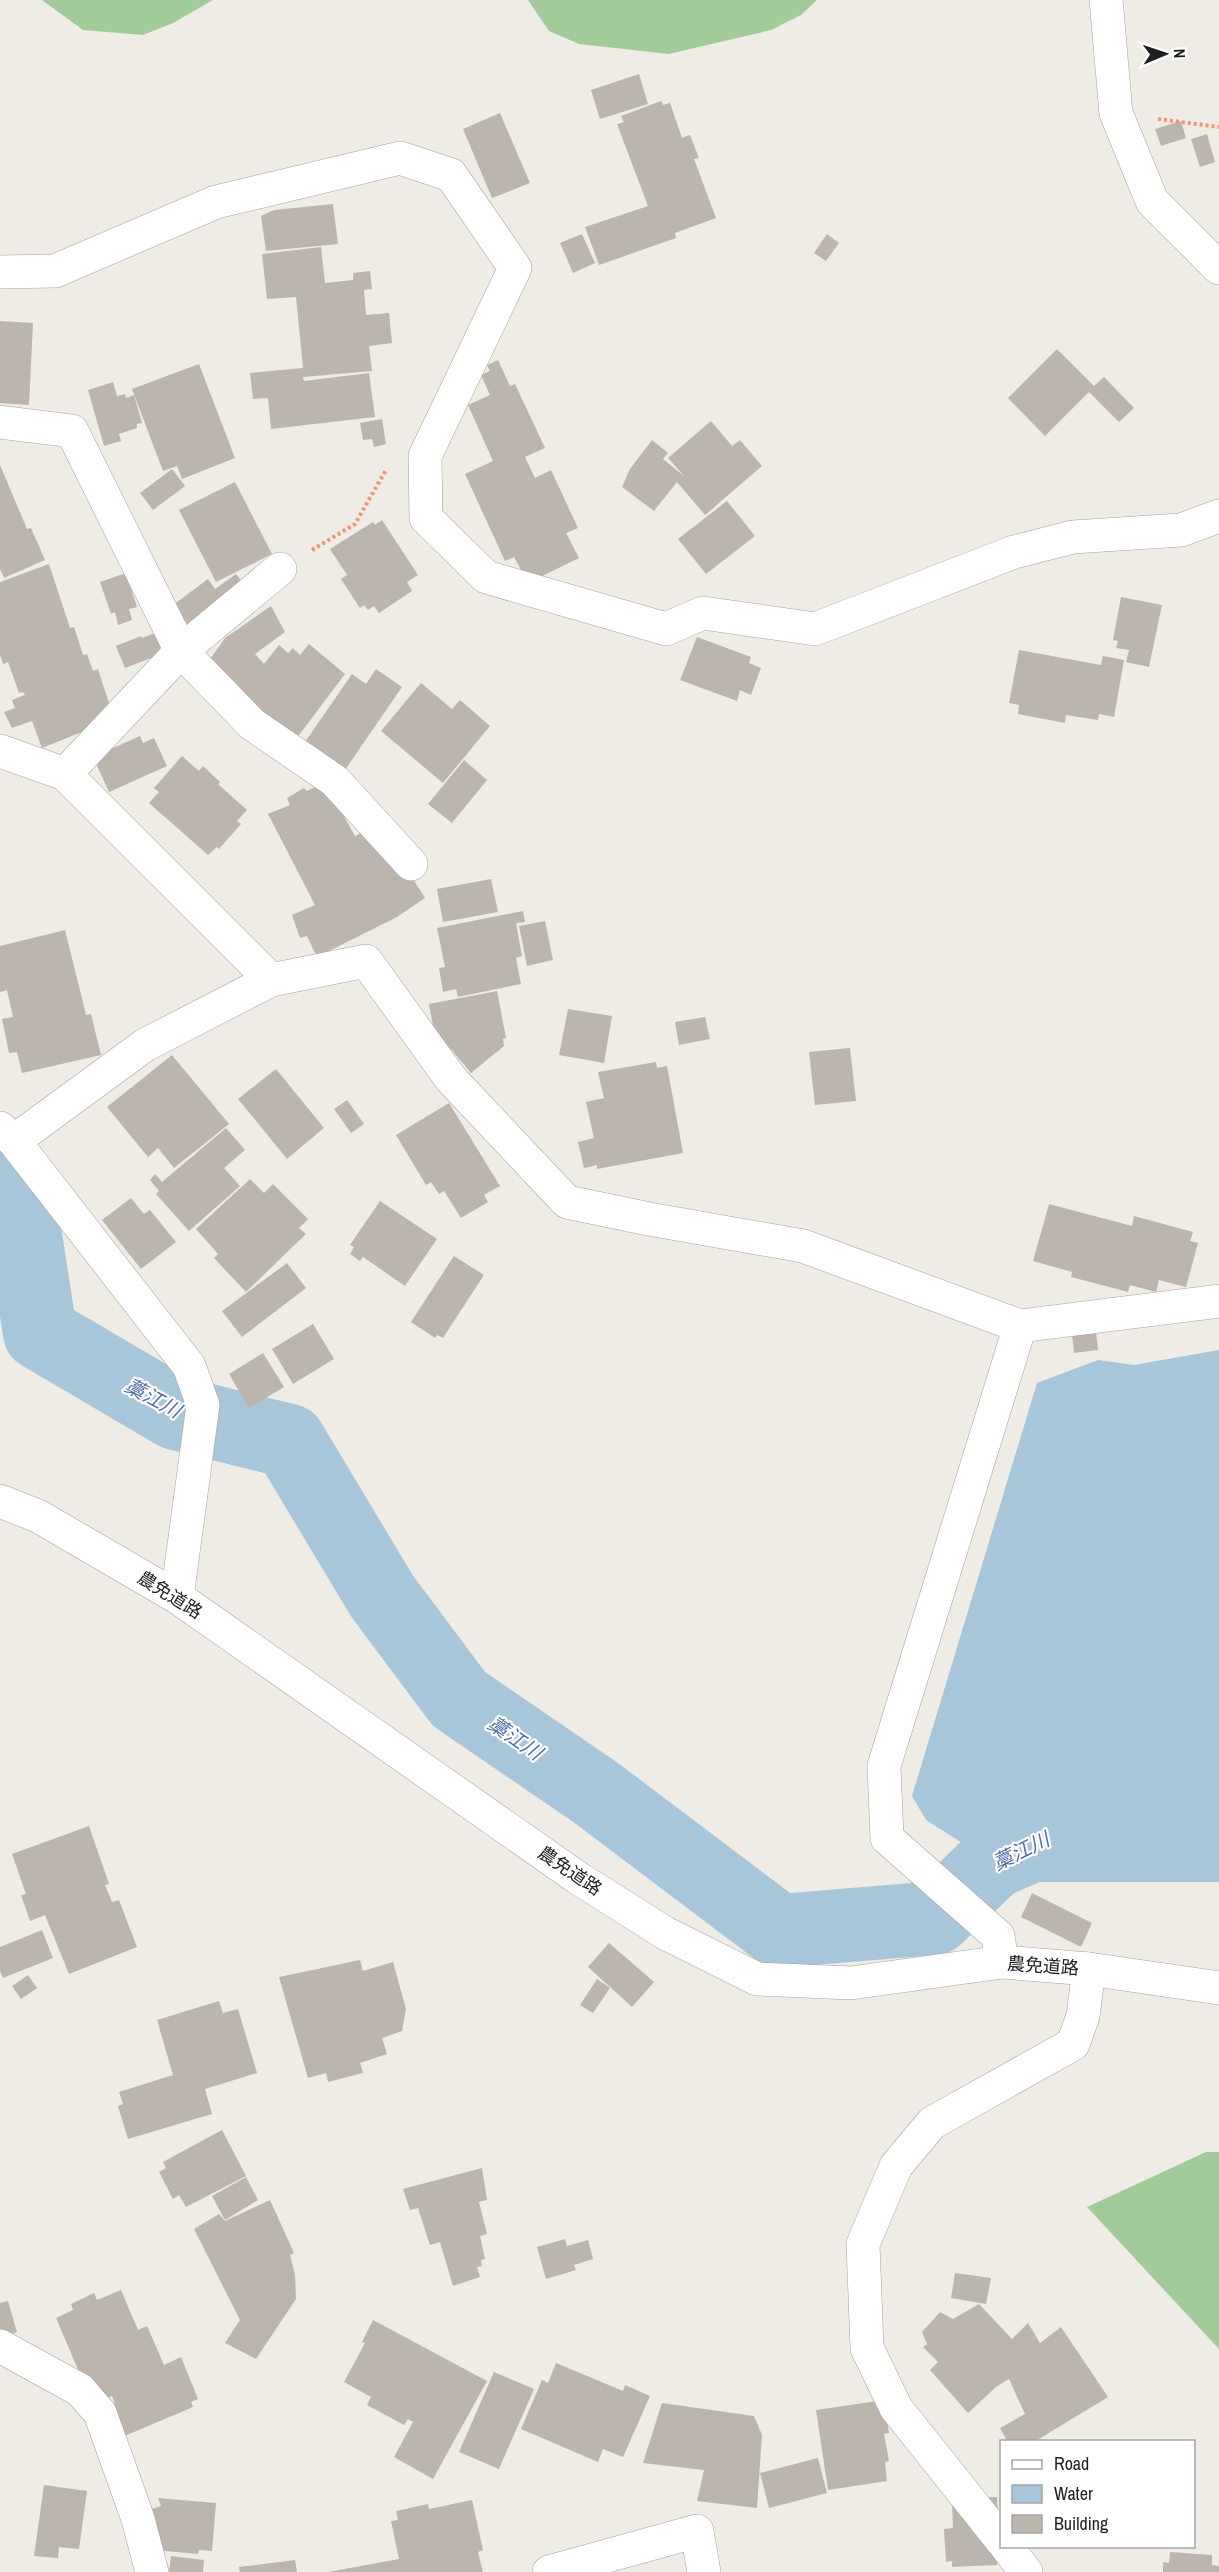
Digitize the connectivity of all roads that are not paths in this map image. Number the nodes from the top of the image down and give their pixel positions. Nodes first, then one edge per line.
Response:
1 (1106, 0) edge
2 (1219, 268) edge
3 (0, 272) edge
4 (0, 422) edge
5 (1219, 516) edge
6 (280, 569) dead end
7 (181, 651) junction
8 (0, 751) edge
9 (65, 774) junction
10 (411, 864) dead end
11 (271, 981) junction
12 (7, 1134) edge
13 (1219, 1301) edge
14 (1020, 1326) junction
15 (0, 1501) edge
16 (38, 1516) junction
17 (0, 1520) edge
18 (177, 1597) junction
19 (1002, 1962) junction
20 (1089, 1969) junction
21 (1219, 1988) edge
22 (0, 2346) edge
23 (1000, 2538) edge
24 (1007, 2548) edge
25 (152, 2572) edge
26 (549, 2572) edge
27 (704, 2572) edge
28 (1026, 2572) edge

1 - 2 street
3 - 5 street
4 - 7 street
6 - 7 street
7 - 9 street
7 - 10 street
8 - 9 street
9 - 11 street
11 - 12 street
11 - 14 street
12 - 18 street
13 - 14 street
14 - 19 street
15 - 16 street, 農免道路
16 - 17 street
16 - 18 street, 農免道路
18 - 19 street, 農免道路
19 - 20 street, 農免道路
20 - 21 street, 農免道路
20 - 23 street
22 - 25 street
24 - 28 street
26 - 27 street

